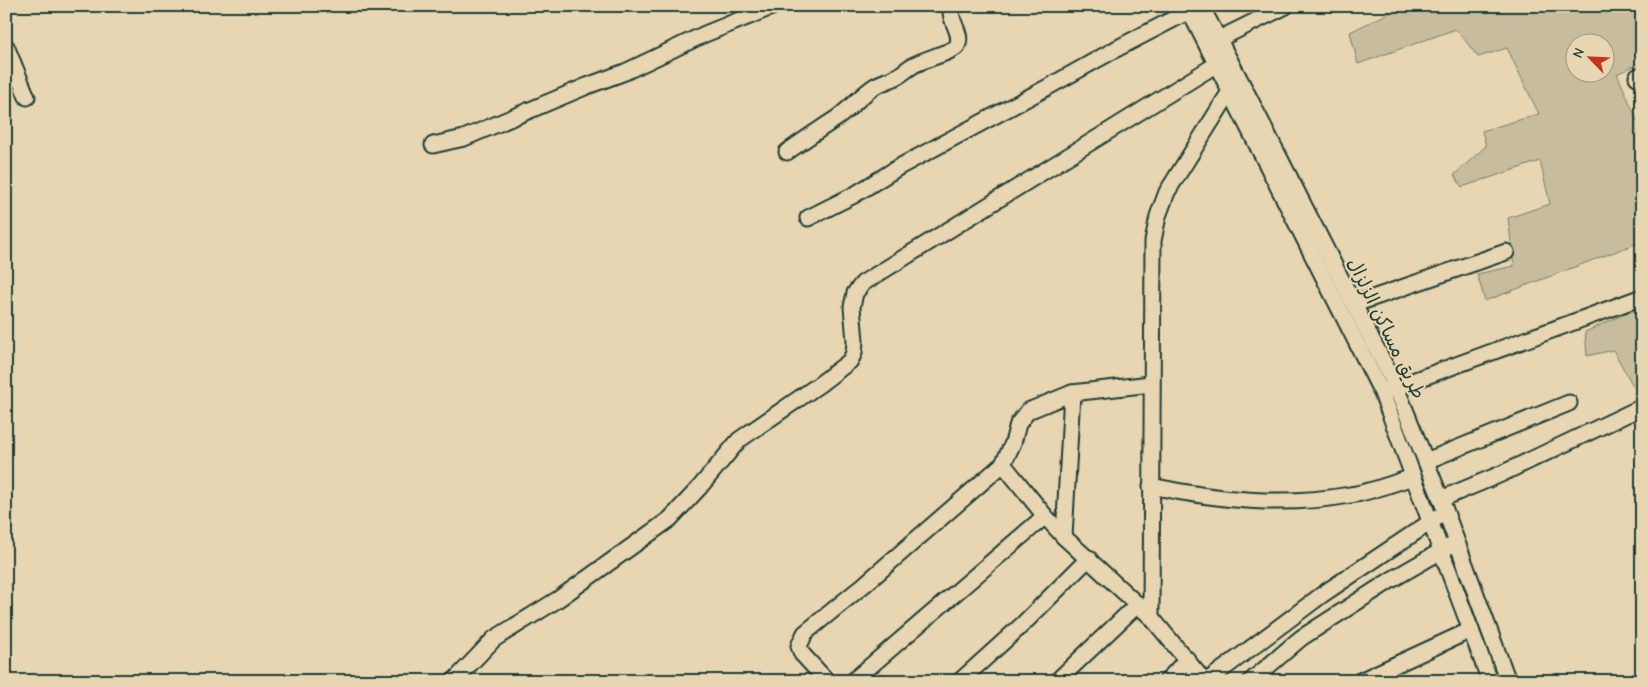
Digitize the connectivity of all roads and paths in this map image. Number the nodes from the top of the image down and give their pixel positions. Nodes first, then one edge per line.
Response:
1 (774, 6) edge
2 (952, 6) edge
3 (1286, 6) edge
4 (1192, 8) edge
5 (1219, 39) junction
6 (6, 46) edge
7 (1217, 64) junction
8 (1239, 78) junction
9 (1230, 91) junction
10 (27, 97) dead end
11 (432, 145) dead end
12 (787, 152) dead end
13 (808, 218) dead end
14 (1506, 252) dead end
15 (1642, 297) edge
16 (1355, 304) junction
17 (1151, 384) junction
18 (1396, 386) junction
19 (1072, 393) junction
20 (1382, 393) junction
21 (1569, 403) dead end
22 (1642, 407) edge
23 (1426, 462) junction
24 (1003, 464) junction
25 (1413, 476) junction
26 (1151, 486) junction
27 (1443, 505) junction
28 (1045, 516) junction
29 (1430, 522) junction
30 (1064, 537) junction
31 (1456, 542) junction
32 (1441, 551) junction
33 (1377, 556) junction
34 (1089, 558) junction
35 (1391, 580) junction
36 (1138, 604) junction
37 (1151, 617) junction
38 (1471, 630) junction
39 (1187, 659) junction
40 (454, 681) edge
41 (827, 681) edge
42 (853, 681) edge
43 (960, 681) edge
44 (1057, 681) edge
45 (1167, 681) edge
46 (1206, 681) edge
47 (1251, 681) edge
48 (1360, 681) edge
49 (1490, 681) edge
50 (1508, 681) edge

1 - 11 street
2 - 12 street
3 - 5 street
4 - 5 street, طريق مساكن الزلزال
4 - 7 street, طريق مساكن الزلزال
4 - 13 street
5 - 8 street, طريق مساكن الزلزال
6 - 10 street
7 - 9 street, طريق مساكن الزلزال
7 - 40 street
8 - 9 street
8 - 16 street, طريق مساكن الزلزال
9 - 17 street
9 - 20 street, طريق مساكن الزلزال
14 - 16 street
15 - 18 street
16 - 18 street, طريق مساكن الزلزال
17 - 19 street
17 - 26 street
18 - 20 street
18 - 23 street, طريق مساكن الزلزال
19 - 24 street
19 - 30 street
20 - 25 street, طريق مساكن الزلزال
21 - 23 street
22 - 27 street
23 - 27 street, طريق مساكن الزلزال
24 - 28 street
24 - 41 street
25 - 26 street
25 - 29 street, طريق مساكن الزلزال
26 - 37 street
27 - 29 street
27 - 31 street, طريق مساكن الزلزال
28 - 30 street
28 - 42 street
29 - 32 street, طريق مساكن الزلزال
29 - 33 street
30 - 34 street
31 - 32 street
31 - 50 street, طريق مساكن الزلزال
32 - 35 street
32 - 38 street, طريق مساكن الزلزال
33 - 35 street
33 - 46 street
34 - 36 street
34 - 43 street
35 - 47 street
36 - 37 street
36 - 44 street
37 - 39 street
38 - 48 street
38 - 49 street, طريق مساكن الزلزال
39 - 45 street
39 - 46 street

